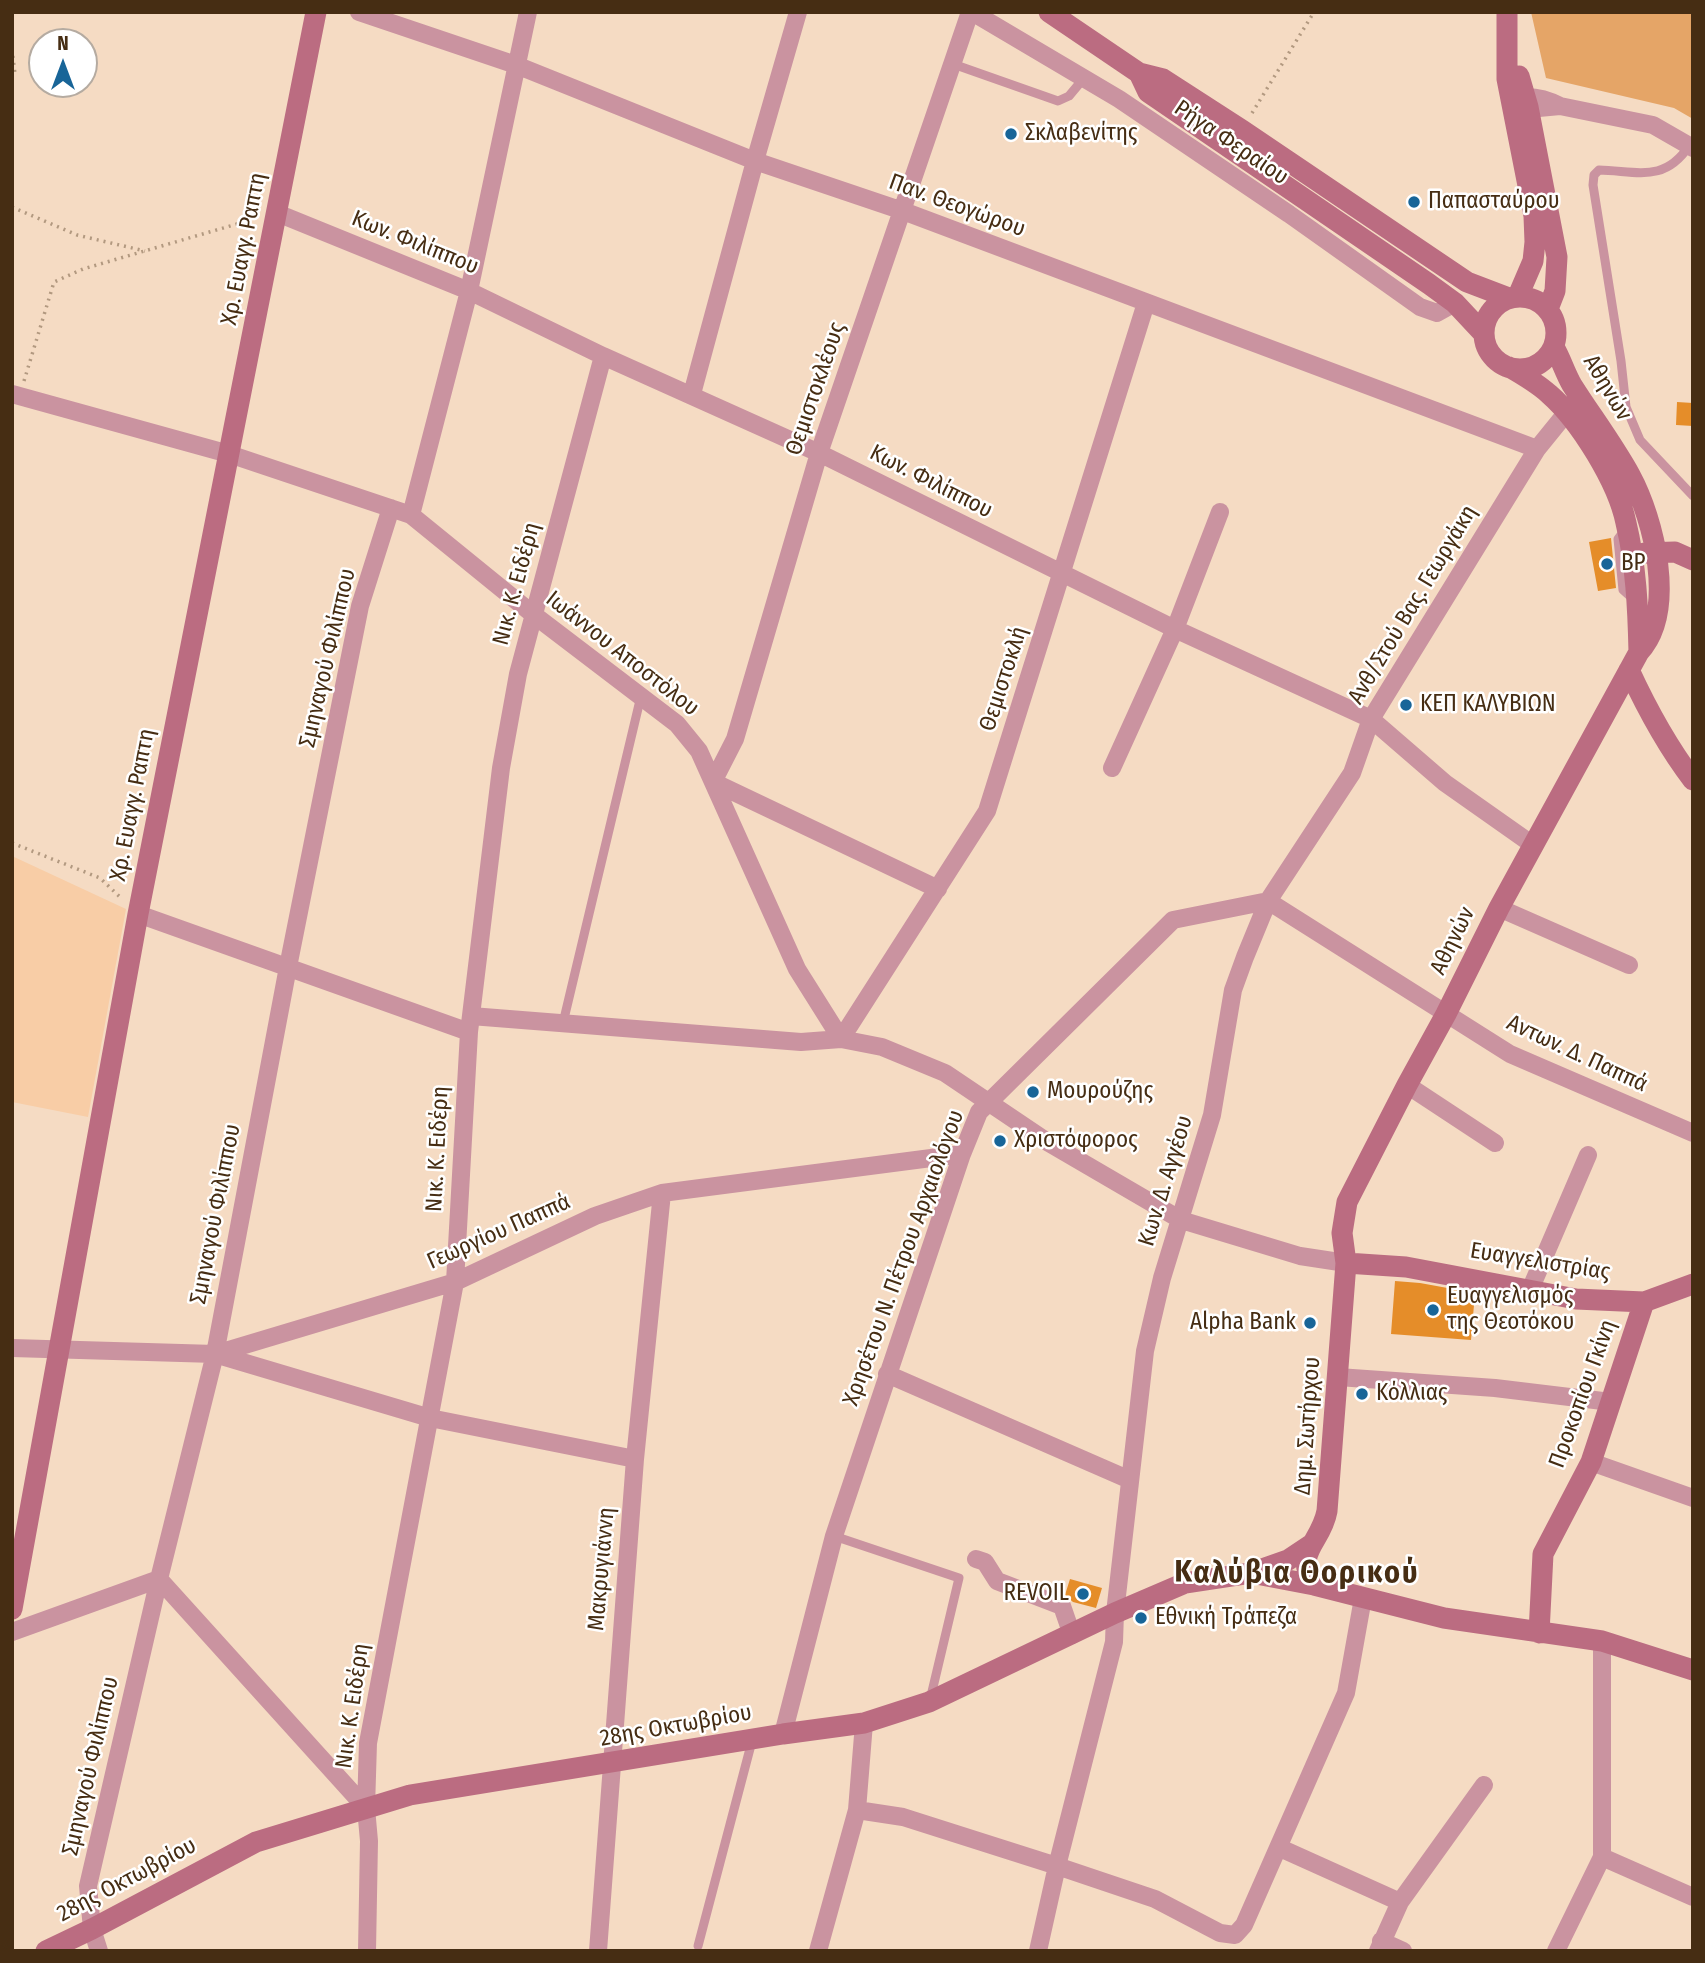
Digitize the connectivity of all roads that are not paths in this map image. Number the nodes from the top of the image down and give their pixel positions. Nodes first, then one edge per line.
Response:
1 (316, 12) edge
2 (359, 12) edge
3 (528, 12) edge
4 (798, 12) edge
5 (971, 12) edge
6 (1049, 12) edge
7 (1507, 12) edge
8 (953, 64) junction
9 (516, 65) junction
10 (1139, 73) junction
11 (1084, 78) junction
12 (1119, 99) junction
13 (1519, 103) junction
14 (1691, 147) edge
15 (755, 162) junction
16 (903, 211) junction
17 (277, 213) junction
18 (470, 291) junction
19 (1513, 297) junction
20 (1146, 303) junction
21 (1455, 303) junction
22 (1548, 309) junction
23 (1484, 334) junction
24 (1553, 347) junction
25 (603, 356) junction
26 (1509, 367) junction
27 (692, 394) junction
28 (16, 395) edge
29 (1567, 412) junction
30 (1537, 449) junction
31 (819, 453) junction
32 (229, 454) junction
33 (1693, 496) edge
34 (391, 508) junction
35 (1220, 512) dead end
36 (411, 515) junction
37 (1627, 527) junction
38 (1655, 552) junction
39 (1631, 554) junction
40 (1693, 560) edge
41 (1063, 576) junction
42 (1636, 602) junction
43 (534, 615) junction
44 (1175, 629) junction
45 (1634, 661) junction
46 (641, 696) junction
47 (1371, 719) junction
48 (1112, 768) dead end
49 (1693, 780) edge
50 (713, 782) junction
51 (1533, 845) junction
52 (938, 889) junction
53 (1268, 901) junction
54 (1499, 908) junction
55 (138, 914) junction
56 (1629, 965) dead end
57 (288, 967) junction
58 (1446, 1014) junction
59 (563, 1023) junction
60 (470, 1024) junction
61 (841, 1039) junction
62 (1407, 1085) junction
63 (989, 1103) junction
64 (1693, 1133) edge
65 (1495, 1143) dead end
66 (962, 1154) junction
67 (1588, 1155) dead end
68 (662, 1193) junction
69 (1181, 1220) junction
70 (1346, 1263) junction
71 (455, 1282) junction
72 (1693, 1284) edge
73 (1530, 1290) junction
74 (1644, 1302) junction
75 (12, 1348) edge
76 (59, 1348) junction
77 (215, 1354) junction
78 (887, 1374) junction
79 (1338, 1377) junction
80 (1611, 1402) junction
81 (430, 1418) junction
82 (635, 1460) junction
83 (1591, 1462) junction
84 (1130, 1480) junction
85 (1693, 1498) edge
86 (834, 1536) junction
87 (1312, 1544) junction
88 (976, 1559) dead end
89 (1251, 1573) junction
90 (159, 1579) junction
91 (1314, 1586) junction
92 (1363, 1598) junction
93 (12, 1609) edge
94 (1115, 1613) junction
95 (12, 1632) edge
96 (1539, 1633) junction
97 (1072, 1635) junction
98 (1602, 1641) junction
99 (1693, 1670) edge
100 (929, 1702) junction
101 (864, 1723) junction
102 (783, 1734) junction
103 (752, 1740) junction
104 (611, 1763) junction
105 (1484, 1784) dead end
106 (366, 1808) junction
107 (857, 1810) junction
108 (1280, 1849) junction
109 (1602, 1857) junction
110 (1057, 1866) junction
111 (1693, 1897) edge
112 (1400, 1902) junction
113 (92, 1929) junction
114 (698, 1946) dead end
115 (1379, 1946) edge
116 (46, 1951) edge
117 (100, 1951) edge
118 (367, 1951) edge
119 (598, 1951) edge
120 (818, 1951) edge
121 (1038, 1951) edge
122 (1403, 1951) edge
123 (1556, 1951) edge

1 - 17 main road, Χρ. Ευαγγ. Ραπτη
2 - 9 street, Παν. Θεογώρου
3 - 9 street
4 - 15 street
5 - 8 street, Θεμιστοκλέους
5 - 11 street, Ρήγα Φεραίου
6 - 10 main road, Ρήγα Φεραίου
7 - 13 main road
8 - 11 lane
8 - 16 street, Θεμιστοκλέους
9 - 15 street, Παν. Θεογώρου
9 - 18 street
10 - 12 street
10 - 19 main road, Ρήγα Φεραίου
10 - 21 main road, Ρήγα Φεραίου
11 - 12 street, Ρήγα Φεραίου
12 - 21 street, Ρήγα Φεραίου
13 - 14 street
13 - 19 main road
13 - 22 main road
14 - 33 lane
15 - 16 street, Παν. Θεογώρου
15 - 27 street
16 - 20 street, Παν. Θεογώρου
16 - 31 street, Θεμιστοκλέους
17 - 18 street, Κων. Φιλίππου
17 - 32 main road, Χρ. Ευαγγ. Ραπτη
18 - 25 street, Κων. Φιλίππου
18 - 36 street
19 - 22 main road
19 - 23 main road
20 - 30 street, Παν. Θεογώρου
20 - 41 street, Θεμιστοκλή
21 - 23 main road, Ρήγα Φεραίου
22 - 24 main road
23 - 26 main road
24 - 26 main road
24 - 38 main road, Αθηνών
25 - 27 street, Κων. Φιλίππου
25 - 43 street, Νικ. Κ. Ειδέρη
26 - 29 main road, Αθηνών
27 - 31 street, Κων. Φιλίππου
28 - 32 street, Ιωάννου Αποστόλου
29 - 30 street, Ανθ/Στού Βας. Γεωργάκη
29 - 37 main road, Αθηνών
30 - 47 street, Ανθ/Στού Βας. Γεωργάκη
31 - 41 street, Κων. Φιλίππου
31 - 50 street, Θεμιστοκλέους
32 - 34 street, Ιωάννου Αποστόλου
32 - 55 main road, Χρ. Ευαγγ. Ραπτη
34 - 36 street, Ιωάννου Αποστόλου
34 - 57 street, Σμηναγού Φιλίππου
35 - 44 street
36 - 43 street, Ιωάννου Αποστόλου
37 - 39 main road, Αθηνών
37 - 42 lane
38 - 39 main road
38 - 40 main road
38 - 45 main road, Αθηνών
39 - 42 main road, Αθηνών
41 - 44 street, Κων. Φιλίππου
41 - 52 street, Θεμιστοκλή
42 - 45 main road, Αθηνών
43 - 46 street, Ιωάννου Αποστόλου
43 - 60 street, Νικ. Κ. Ειδέρη
44 - 47 street, Κων. Φιλίππου
44 - 48 street
45 - 49 main road
45 - 51 main road, Αθηνών
46 - 50 street, Ιωάννου Αποστόλου
46 - 59 lane
47 - 51 street, Κων. Φιλίππου
47 - 53 street, Ανθ/Στού Βας. Γεωργάκη
50 - 52 street
50 - 61 street, Ιωάννου Αποστόλου
51 - 54 main road, Αθηνών
52 - 61 street, Θεμιστοκλή
53 - 58 street, Αντων. Δ. Παππά
53 - 63 street, Χρησέτου Ν. Πέτρου Αρχαιολόγου
53 - 69 street, Κων. Δ. Αγγέου
54 - 56 street
54 - 58 main road, Αθηνών
55 - 57 street
55 - 76 main road, Χρ. Ευαγγ. Ραπτη
57 - 60 street
57 - 77 street, Σμηναγού Φιλίππου
58 - 62 main road, Αθηνών
58 - 64 street, Αντων. Δ. Παππά
59 - 60 street
59 - 61 street
60 - 71 street, Νικ. Κ. Ειδέρη
61 - 63 street
62 - 65 street
62 - 70 main road, Αθηνών
63 - 66 street, Χρησέτου Ν. Πέτρου Αρχαιολόγου
63 - 69 street
66 - 68 street, Γεωργίου Παππά
66 - 78 street, Χρησέτου Ν. Πέτρου Αρχαιολόγου
67 - 73 street
68 - 71 street, Γεωργίου Παππά
68 - 82 street, Μακρυγιάννη
69 - 70 street
69 - 84 street, Κων. Δ. Αγγέου
70 - 73 main road, Ευαγγελιστρίας
70 - 79 main road, Δημ. Σωτήρχου
71 - 77 street, Γεωργίου Παππά
71 - 81 street, Νικ. Κ. Ειδέρη
72 - 74 main road, Προκοπίου Γκίνη
73 - 74 main road, Ευαγγελιστρίας
74 - 80 main road, Προκοπίου Γκίνη
75 - 76 street, Γεωργίου Παππά
76 - 77 street, Γεωργίου Παππά
76 - 93 main road, Χρ. Ευαγγ. Ραπτη
77 - 81 street
77 - 90 street, Σμηναγού Φιλίππου
78 - 84 street
78 - 86 street, Χρησέτου Ν. Πέτρου Αρχαιολόγου
79 - 80 street
79 - 87 main road, Δημ. Σωτήρχου
80 - 83 main road, Προκοπίου Γκίνη
81 - 82 street
81 - 106 street, Νικ. Κ. Ειδέρη
82 - 104 street, Μακρυγιάννη
83 - 85 street
83 - 96 main road, Προκοπίου Γκίνη
84 - 94 street, Κων. Δ. Αγγέου
86 - 100 lane
86 - 102 street, Χρησέτου Ν. Πέτρου Αρχαιολόγου
87 - 89 main road, 28ης Οκτωβρίου
87 - 91 main road, Δημ. Σωτήρχου
88 - 97 street
89 - 91 main road
89 - 94 main road, 28ης Οκτωβρίου
90 - 95 street
90 - 106 street
90 - 113 street, Σμηναγού Φιλίππου
91 - 92 main road
92 - 96 main road
92 - 108 street
94 - 97 main road, 28ης Οκτωβρίου
94 - 110 street, Κων. Δ. Αγγέου
96 - 98 main road
97 - 100 main road, 28ης Οκτωβρίου
98 - 99 main road
98 - 109 street
100 - 101 main road, 28ης Οκτωβρίου
101 - 102 main road, 28ης Οκτωβρίου
101 - 107 street
102 - 103 main road, 28ης Οκτωβρίου
103 - 104 main road, 28ης Οκτωβρίου
103 - 114 lane
104 - 106 main road, 28ης Οκτωβρίου
104 - 119 street, Μακρυγιάννη
105 - 112 street
106 - 113 main road, 28ης Οκτωβρίου
106 - 118 street, Νικ. Κ. Ειδέρη
107 - 110 street
107 - 120 street
108 - 110 street
108 - 112 street
109 - 111 street
109 - 123 street
110 - 121 street, Κων. Δ. Αγγέου
112 - 115 street
113 - 116 main road, 28ης Οκτωβρίου
113 - 117 street, Σμηναγού Φιλίππου
115 - 122 street

